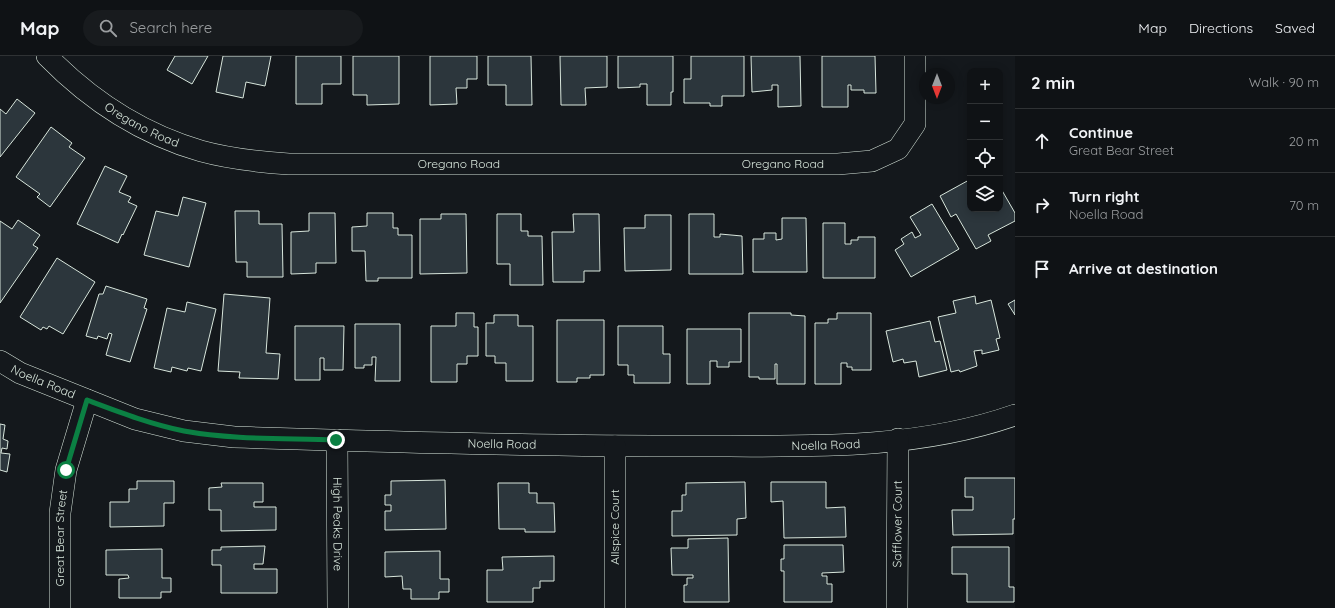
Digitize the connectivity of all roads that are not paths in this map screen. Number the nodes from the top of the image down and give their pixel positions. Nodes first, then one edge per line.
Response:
1 (47, 56) edge
2 (915, 56) edge
3 (0, 361) edge
4 (87, 400) junction
5 (1015, 415) edge
6 (898, 439) junction
7 (336, 440) junction
8 (615, 446) junction
9 (60, 608) edge
10 (338, 608) edge
11 (615, 608) edge
12 (897, 608) edge

1 - 2 street, Oregano Road
3 - 4 street, Noella Road
4 - 7 street, Noella Road
4 - 9 street, Great Bear Street
5 - 6 street, Noella Road
6 - 8 street, Noella Road
6 - 12 street, Safflower Court
7 - 8 street, Noella Road
7 - 10 street, High Peaks Drive
8 - 11 street, Allspice Court

